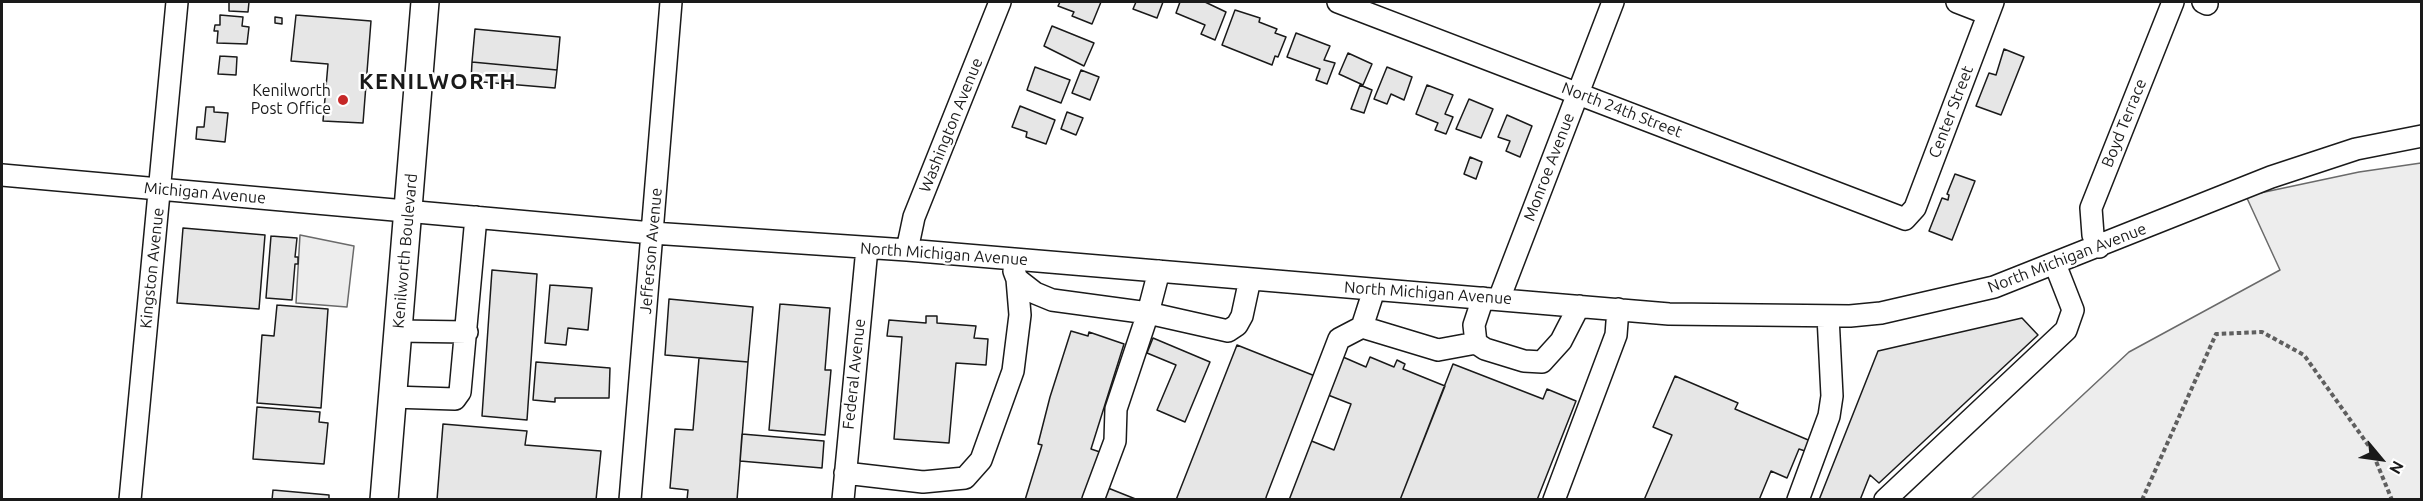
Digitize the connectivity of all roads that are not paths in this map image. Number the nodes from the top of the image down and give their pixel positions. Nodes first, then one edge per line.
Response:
1 (177, 2) edge
2 (425, 2) edge
3 (671, 2) edge
4 (1000, 2) edge
5 (1338, 2) edge
6 (1613, 2) edge
7 (1957, 2) edge
8 (2173, 2) edge
9 (1991, 8) edge
10 (1577, 93) junction
11 (2421, 136) edge
12 (2, 175) edge
13 (160, 189) junction
14 (408, 211) junction
15 (476, 217) junction
16 (1905, 219) joint
17 (652, 233) junction
18 (2099, 247) junction
19 (867, 248) junction
20 (907, 250) junction
21 (2055, 264) junction
22 (1014, 269) junction
23 (1159, 271) junction
24 (1250, 279) junction
25 (1374, 290) junction
26 (1491, 298) junction
27 (1578, 306) junction
28 (1617, 309) junction
29 (1148, 314) junction
30 (1828, 316) junction
31 (1362, 327) junction
32 (398, 331) junction
33 (467, 332) junction
34 (1476, 343) junction
35 (392, 397) junction
36 (845, 473) junction
37 (130, 500) edge
38 (384, 500) edge
39 (630, 500) edge
40 (843, 500) edge
41 (1093, 500) edge
42 (1276, 500) edge
43 (1554, 500) edge
44 (1798, 500) edge
45 (1885, 500) edge

1 - 13 street, Kingston Avenue
2 - 14 main road, Kenilworth Boulevard
3 - 17 street, Jefferson Avenue
4 - 20 street, Washington Avenue
5 - 10 street, North 24th Street
6 - 10 street, Monroe Avenue
7 - 9 street
8 - 18 street, Boyd Terrace
9 - 16 street, Center Street
10 - 16 street, North 24th Street
10 - 26 street, Monroe Avenue
11 - 18 street, North Michigan Avenue
12 - 13 street, Michigan Avenue
13 - 14 street, Michigan Avenue
13 - 37 street, Kingston Avenue
14 - 15 street, North Michigan Avenue
14 - 32 main road, Kenilworth Boulevard
15 - 17 street, North Michigan Avenue
15 - 33 street
17 - 19 street, North Michigan Avenue
17 - 39 street, Jefferson Avenue
18 - 21 street, North Michigan Avenue
19 - 20 street, North Michigan Avenue
19 - 36 street, Federal Avenue
20 - 22 street, North Michigan Avenue
21 - 30 street, North Michigan Avenue
21 - 45 street
22 - 23 street, North Michigan Avenue
22 - 29 street
22 - 36 street
23 - 24 street, North Michigan Avenue
23 - 29 street
24 - 25 street, North Michigan Avenue
24 - 29 street
25 - 26 street, North Michigan Avenue
25 - 31 street
26 - 27 street, North Michigan Avenue
26 - 34 street, Monroe Avenue
27 - 28 street, North Michigan Avenue
27 - 34 street
28 - 30 street, North Michigan Avenue
28 - 43 street
29 - 41 street
30 - 44 street
31 - 34 street
31 - 42 street
32 - 33 street
32 - 35 main road, Kenilworth Boulevard
33 - 35 street
35 - 38 main road, Kenilworth Boulevard
36 - 40 street, Federal Avenue

